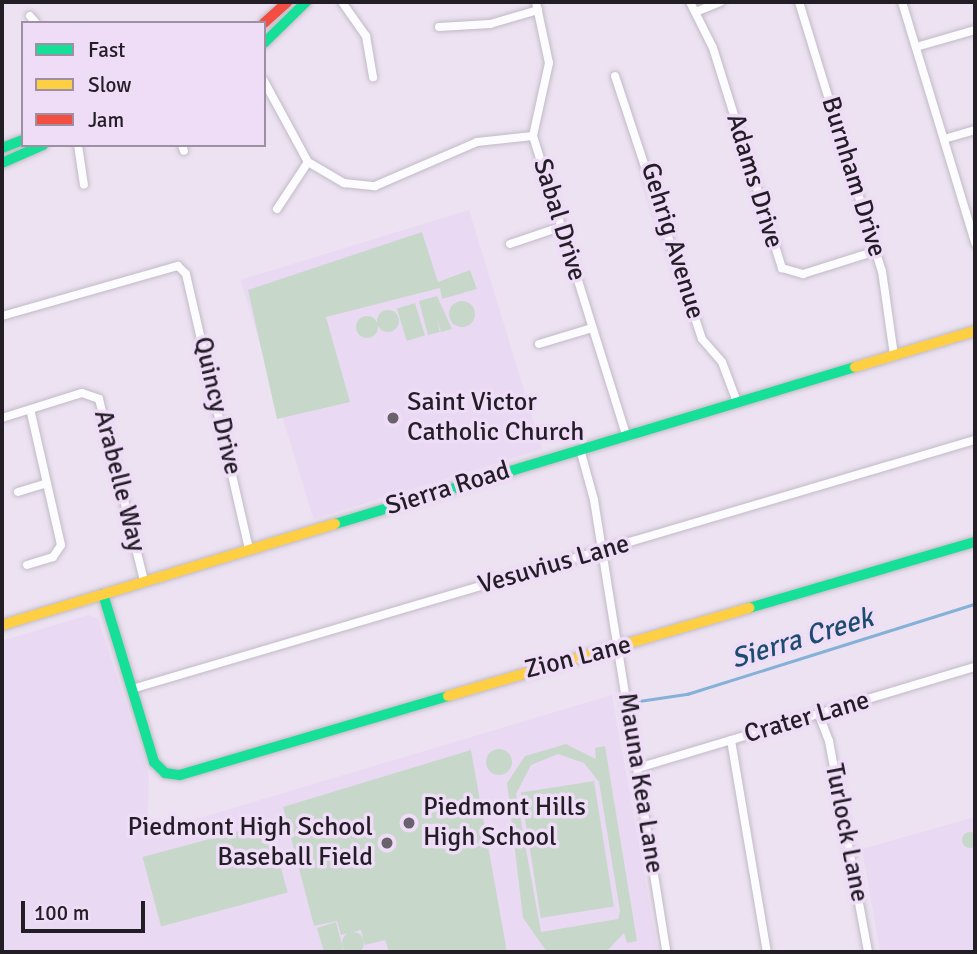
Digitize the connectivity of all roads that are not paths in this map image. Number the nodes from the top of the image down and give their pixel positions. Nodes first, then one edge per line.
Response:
1 (287, 2) edge
2 (306, 2) edge
3 (342, 2) edge
4 (690, 2) edge
5 (720, 2) edge
6 (799, 2) edge
7 (902, 2) edge
8 (537, 6) edge
9 (698, 11) junction
10 (266, 21) edge
11 (439, 27) dead end
12 (975, 30) edge
13 (266, 41) edge
14 (916, 47) junction
15 (615, 76) dead end
16 (373, 77) dead end
17 (266, 85) edge
18 (975, 130) edge
19 (533, 136) junction
20 (944, 139) junction
21 (21, 140) edge
22 (38, 147) edge
23 (78, 147) edge
24 (2, 148) edge
25 (308, 162) junction
26 (2, 163) edge
27 (84, 185) dead end
28 (277, 209) dead end
29 (560, 227) junction
30 (975, 243) edge
31 (510, 244) dead end
32 (876, 251) junction
33 (2, 316) edge
34 (592, 328) junction
35 (975, 331) edge
36 (539, 344) dead end
37 (894, 355) junction
38 (737, 402) junction
39 (30, 408) junction
40 (2, 418) edge
41 (626, 435) junction
42 (975, 440) edge
43 (580, 449) junction
44 (47, 483) junction
45 (18, 492) dead end
46 (975, 542) edge
47 (602, 549) junction
48 (249, 550) junction
49 (27, 565) dead end
50 (144, 582) junction
51 (103, 594) junction
52 (2, 625) edge
53 (619, 645) junction
54 (975, 667) edge
55 (132, 689) junction
56 (819, 715) junction
57 (732, 740) junction
58 (638, 768) junction
59 (666, 952) edge
60 (767, 952) edge
61 (868, 952) edge

1 - 10 street
2 - 13 street
3 - 16 street
4 - 9 street, Adams Drive
5 - 9 street
6 - 32 street, Burnham Drive
7 - 14 street
8 - 11 street
8 - 19 street, Sabal Drive
9 - 32 street, Adams Drive
12 - 14 street
14 - 20 street
15 - 38 street, Gehrig Avenue
17 - 25 street
18 - 20 street
19 - 25 street
19 - 29 street, Sabal Drive
20 - 30 street
21 - 24 street
22 - 26 street
23 - 27 street
25 - 28 street
29 - 31 street
29 - 34 street, Sabal Drive
32 - 37 street, Burnham Drive
33 - 48 street, Quincy Drive
34 - 36 street
34 - 41 street, Sabal Drive
35 - 37 street, Sierra Road
37 - 38 street, Sierra Road
38 - 41 street, Sierra Road
39 - 40 street, Arabelle Way
39 - 44 street
39 - 50 street, Arabelle Way
41 - 43 street, Sierra Road
42 - 47 street, Vesuvius Lane
43 - 47 street, Mauna Kea Lane
43 - 48 street, Sierra Road
44 - 45 street
44 - 49 street
46 - 53 street, Zion Lane
47 - 53 street, Mauna Kea Lane
47 - 55 street, Vesuvius Lane
48 - 50 street, Sierra Road
50 - 51 street, Sierra Road
51 - 52 street, Sierra Road
51 - 55 street
53 - 55 street, Zion Lane
53 - 58 street, Mauna Kea Lane
54 - 56 street, Crater Lane
56 - 57 street, Crater Lane
56 - 61 street, Turlock Lane
57 - 58 street, Crater Lane
57 - 60 street
58 - 59 street, Mauna Kea Lane

